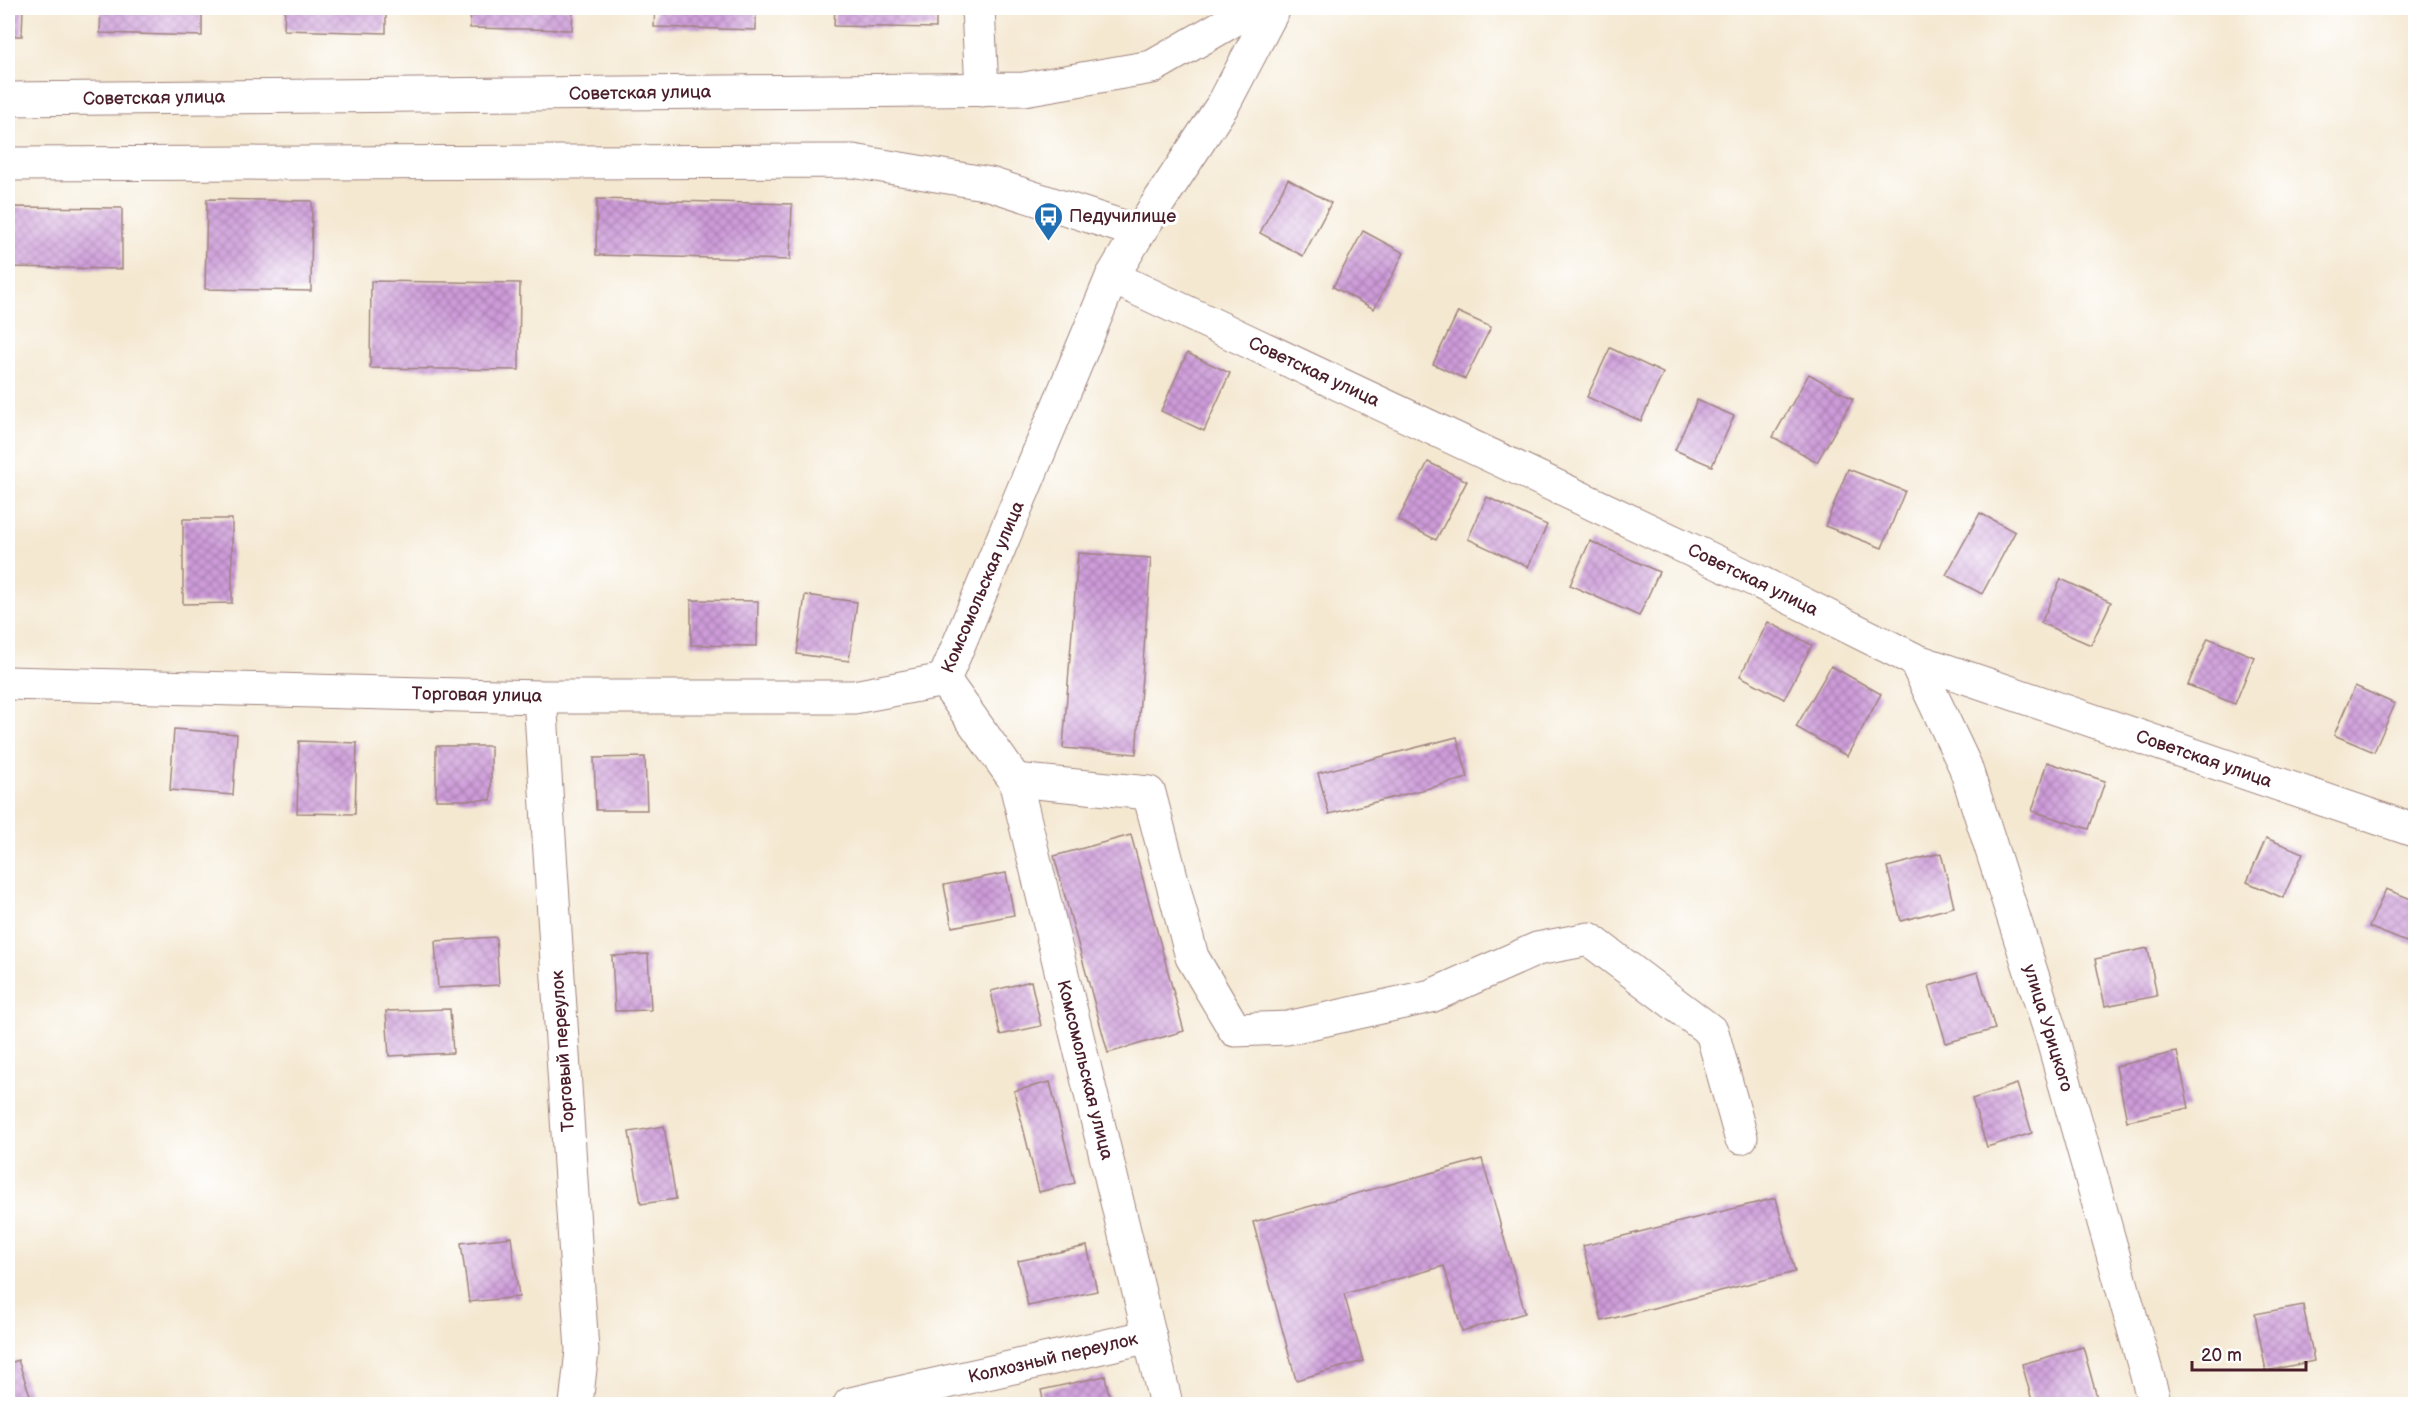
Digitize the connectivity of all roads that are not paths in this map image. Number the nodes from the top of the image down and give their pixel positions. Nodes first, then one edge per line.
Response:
1 (978, 8) edge
2 (1254, 8) edge
3 (1274, 8) edge
4 (982, 90) junction
5 (8, 99) edge
6 (8, 164) edge
7 (1139, 232) junction
8 (1112, 276) junction
9 (1915, 660) junction
10 (944, 680) junction
11 (8, 683) edge
12 (540, 697) junction
13 (1015, 780) junction
14 (2415, 831) edge
15 (1741, 1137) dead end
16 (1150, 1336) junction
17 (576, 1404) edge
18 (850, 1404) edge
19 (1167, 1404) edge
20 (2155, 1404) edge

1 - 4 street
2 - 4 street, Советская улица
3 - 7 street, Комсомольская улица
4 - 5 street, Советская улица
6 - 7 street
7 - 8 street, Комсомольская улица
8 - 9 street, Советская улица
8 - 10 street, Комсомольская улица
9 - 14 street, Советская улица
9 - 20 street, улица Урицкого
10 - 12 street, Торговая улица
10 - 13 street, Комсомольская улица
11 - 12 street, Торговая улица
12 - 17 street, Торговый переулок
13 - 15 street
13 - 16 street, Комсомольская улица
16 - 18 street, Колхозный переулок
16 - 19 street, Комсомольская улица

